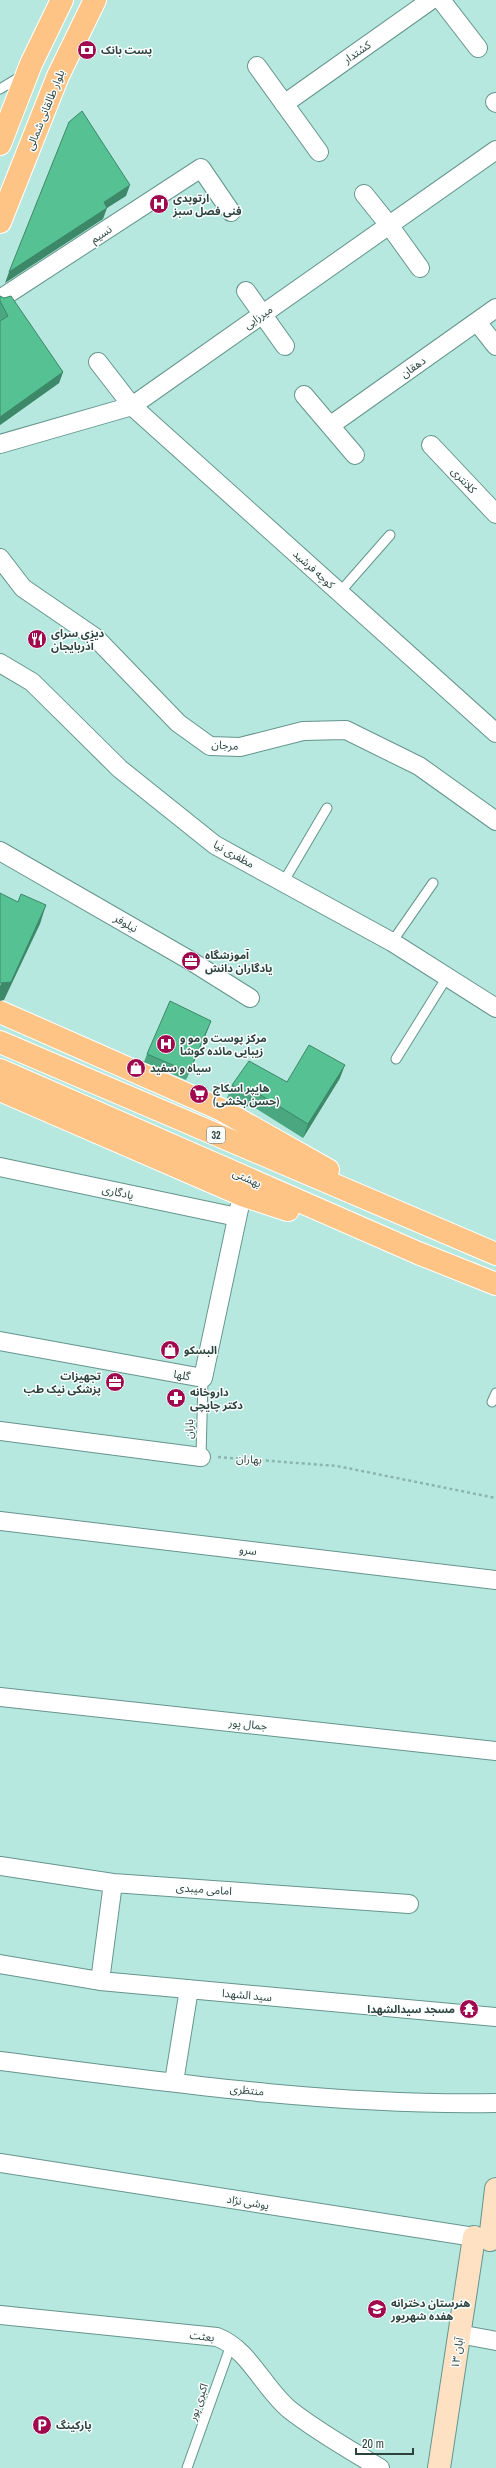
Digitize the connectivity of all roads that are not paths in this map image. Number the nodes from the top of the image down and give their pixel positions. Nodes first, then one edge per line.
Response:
1 (62, 0) edge
2 (95, 0) edge
3 (431, 0) edge
4 (441, 0) edge
5 (42, 39) junction
6 (478, 48) dead end
7 (68, 53) junction
8 (257, 66) dead end
9 (28, 71) junction
10 (0, 89) edge
11 (284, 104) junction
12 (0, 144) edge
13 (496, 150) edge
14 (318, 152) dead end
15 (364, 194) dead end
16 (231, 212) dead end
17 (0, 222) edge
18 (389, 225) junction
19 (420, 268) dead end
20 (246, 291) dead end
21 (0, 299) edge
22 (496, 308) edge
23 (264, 314) junction
24 (477, 322) junction
25 (285, 346) dead end
26 (496, 346) edge
27 (98, 362) dead end
28 (304, 395) dead end
29 (132, 406) junction
30 (330, 425) junction
31 (0, 444) edge
32 (431, 445) dead end
33 (355, 455) dead end
34 (496, 514) edge
35 (390, 535) dead end
36 (0, 558) edge
37 (340, 592) junction
38 (0, 663) edge
39 (496, 733) edge
40 (326, 808) dead end
41 (496, 821) edge
42 (0, 852) edge
43 (284, 881) junction
44 (433, 883) dead end
45 (392, 942) junction
46 (447, 977) junction
47 (250, 998) dead end
48 (496, 1008) edge
49 (0, 1012) edge
50 (0, 1042) edge
51 (396, 1059) dead end
52 (0, 1070) edge
53 (0, 1090) edge
54 (0, 1167) edge
55 (242, 1195) junction
56 (237, 1217) junction
57 (432, 1228) junction
58 (418, 1253) junction
59 (496, 1254) edge
60 (496, 1284) edge
61 (0, 1341) edge
62 (202, 1378) junction
63 (496, 1393) edge
64 (492, 1402) dead end
65 (0, 1431) edge
66 (201, 1457) joint
67 (0, 1522) edge
68 (496, 1580) edge
69 (0, 1697) edge
70 (496, 1751) edge
71 (0, 1866) edge
72 (113, 1883) junction
73 (409, 1904) dead end
74 (0, 1964) edge
75 (100, 1981) junction
76 (189, 1989) junction
77 (496, 2018) edge
78 (0, 2061) edge
79 (174, 2082) junction
80 (496, 2103) edge
81 (0, 2163) edge
82 (496, 2189) edge
83 (487, 2239) edge
84 (0, 2315) edge
85 (459, 2334) junction
86 (496, 2341) edge
87 (231, 2345) junction
88 (188, 2468) edge
89 (380, 2468) edge
90 (439, 2468) edge

1 - 5 main road
2 - 7 main road, بلوار طالقانی شمالی
3 - 11 street, کشتدار
4 - 6 street
5 - 7 main road
5 - 9 main road
7 - 17 main road, بلوار طالقانی شمالی
8 - 11 street
9 - 10 lane
9 - 12 main road
11 - 14 street
13 - 18 street, میرزایی
15 - 18 street
16 - 21 street, نسیم
18 - 19 street
18 - 23 street, میرزایی
20 - 23 street
22 - 24 street, دهقان
23 - 25 street
23 - 29 street, میرزایی
24 - 26 street
24 - 30 street, دهقان
27 - 29 street, كوچه فرشيد
28 - 30 street
29 - 31 street, میرزایی
29 - 37 street, كوچه فرشيد
30 - 33 street
32 - 34 street, کلانتری
35 - 37 lane
36 - 41 street, مرجان
37 - 39 street, كوچه فرشيد
38 - 43 street, مظفری نیا
40 - 43 lane
42 - 47 street, نیلوفر
43 - 45 street, مظفری نیا
44 - 45 lane
45 - 46 street, مظفری نیا
46 - 48 street, مظفری نیا
46 - 51 lane
49 - 57 main road
50 - 57 main road, 32
52 - 58 main road, بهشتى / 32
53 - 55 main road
54 - 56 street, یادگاری
55 - 56 street, گلها
55 - 58 main road
56 - 62 street, گلها
57 - 59 main road, 32
58 - 60 main road, بهشتى / 32
61 - 62 street, گلها
62 - 66 lane, باران
63 - 64 lane
65 - 66 street
67 - 68 street, سرو
69 - 70 street, جمال پور
71 - 72 street, امامی میبدی
72 - 73 street, امامی میبدی
72 - 75 street
74 - 75 street, سید الشهدا
75 - 76 street, سید الشهدا
76 - 77 street, سید الشهدا
76 - 79 street
78 - 79 street, منتظری
79 - 80 street, منتظری
81 - 83 street, یوشی نژاد
82 - 83 street, ۱۳ آبان
83 - 85 street, ۱۳ آبان
84 - 87 street, بعثت
85 - 86 street
85 - 90 street, ۱۳ آبان
87 - 88 lane, اکبری پور
87 - 89 street, بعثت

